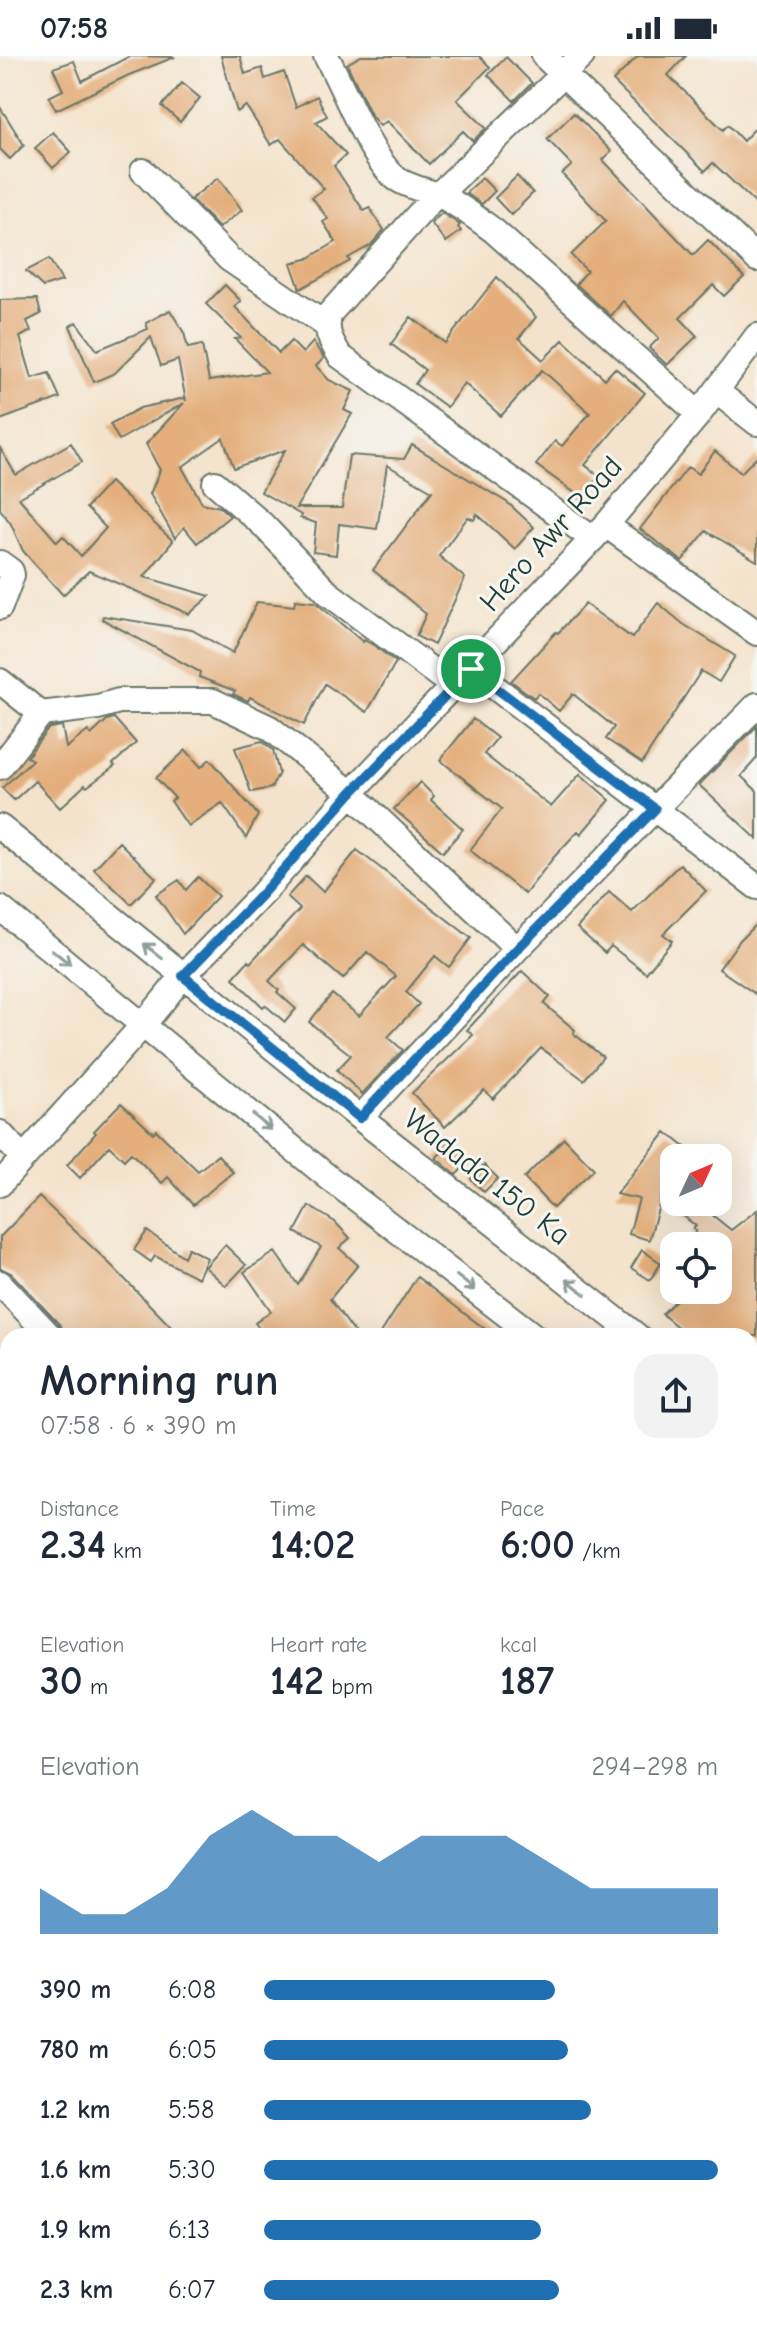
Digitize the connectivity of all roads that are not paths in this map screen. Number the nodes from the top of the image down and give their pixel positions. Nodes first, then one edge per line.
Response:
1 (326, 56) edge
2 (544, 56) edge
3 (582, 56) edge
4 (564, 76) junction
5 (143, 171) dead end
6 (437, 195) junction
7 (757, 259) edge
8 (326, 325) junction
9 (757, 336) edge
10 (716, 391) junction
11 (699, 414) junction
12 (757, 423) edge
13 (215, 483) dead end
14 (599, 532) junction
15 (0, 563) edge
16 (0, 607) edge
17 (757, 633) edge
18 (462, 677) junction
19 (0, 681) edge
20 (757, 705) edge
21 (41, 714) junction
22 (0, 767) edge
23 (351, 793) junction
24 (655, 809) junction
25 (0, 827) edge
26 (757, 887) edge
27 (0, 908) edge
28 (517, 949) junction
29 (183, 976) junction
30 (144, 1024) junction
31 (360, 1118) junction
32 (0, 1133) edge
33 (23, 1158) junction
34 (0, 1184) edge
35 (0, 1283) edge
36 (42, 1328) edge
37 (524, 1328) edge
38 (627, 1328) edge

1 - 6 street
2 - 4 street
3 - 4 street
4 - 6 street
4 - 7 street
5 - 8 street
6 - 8 street
6 - 11 street
8 - 14 street
9 - 10 street, Hero Awr Road
10 - 11 street, Hero Awr Road
10 - 12 street
11 - 14 street, Hero Awr Road
13 - 18 street
14 - 17 street
14 - 18 street, Hero Awr Road
15 - 16 street
18 - 23 street, Hero Awr Road
18 - 24 street
19 - 21 street
20 - 24 street
21 - 22 street
21 - 23 street
23 - 28 street
23 - 29 street, Hero Awr Road
24 - 26 street
24 - 28 street
29 -> 25 street, Wadada 150 Ka
27 -> 30 street
28 - 31 street
29 - 30 street, Hero Awr Road
29 - 31 street, Wadada 150 Ka
30 - 33 street, Hero Awr Road
30 -> 37 street
38 -> 31 street, Wadada 150 Ka
32 - 33 street
33 - 34 street, Hero Awr Road
35 - 36 street

